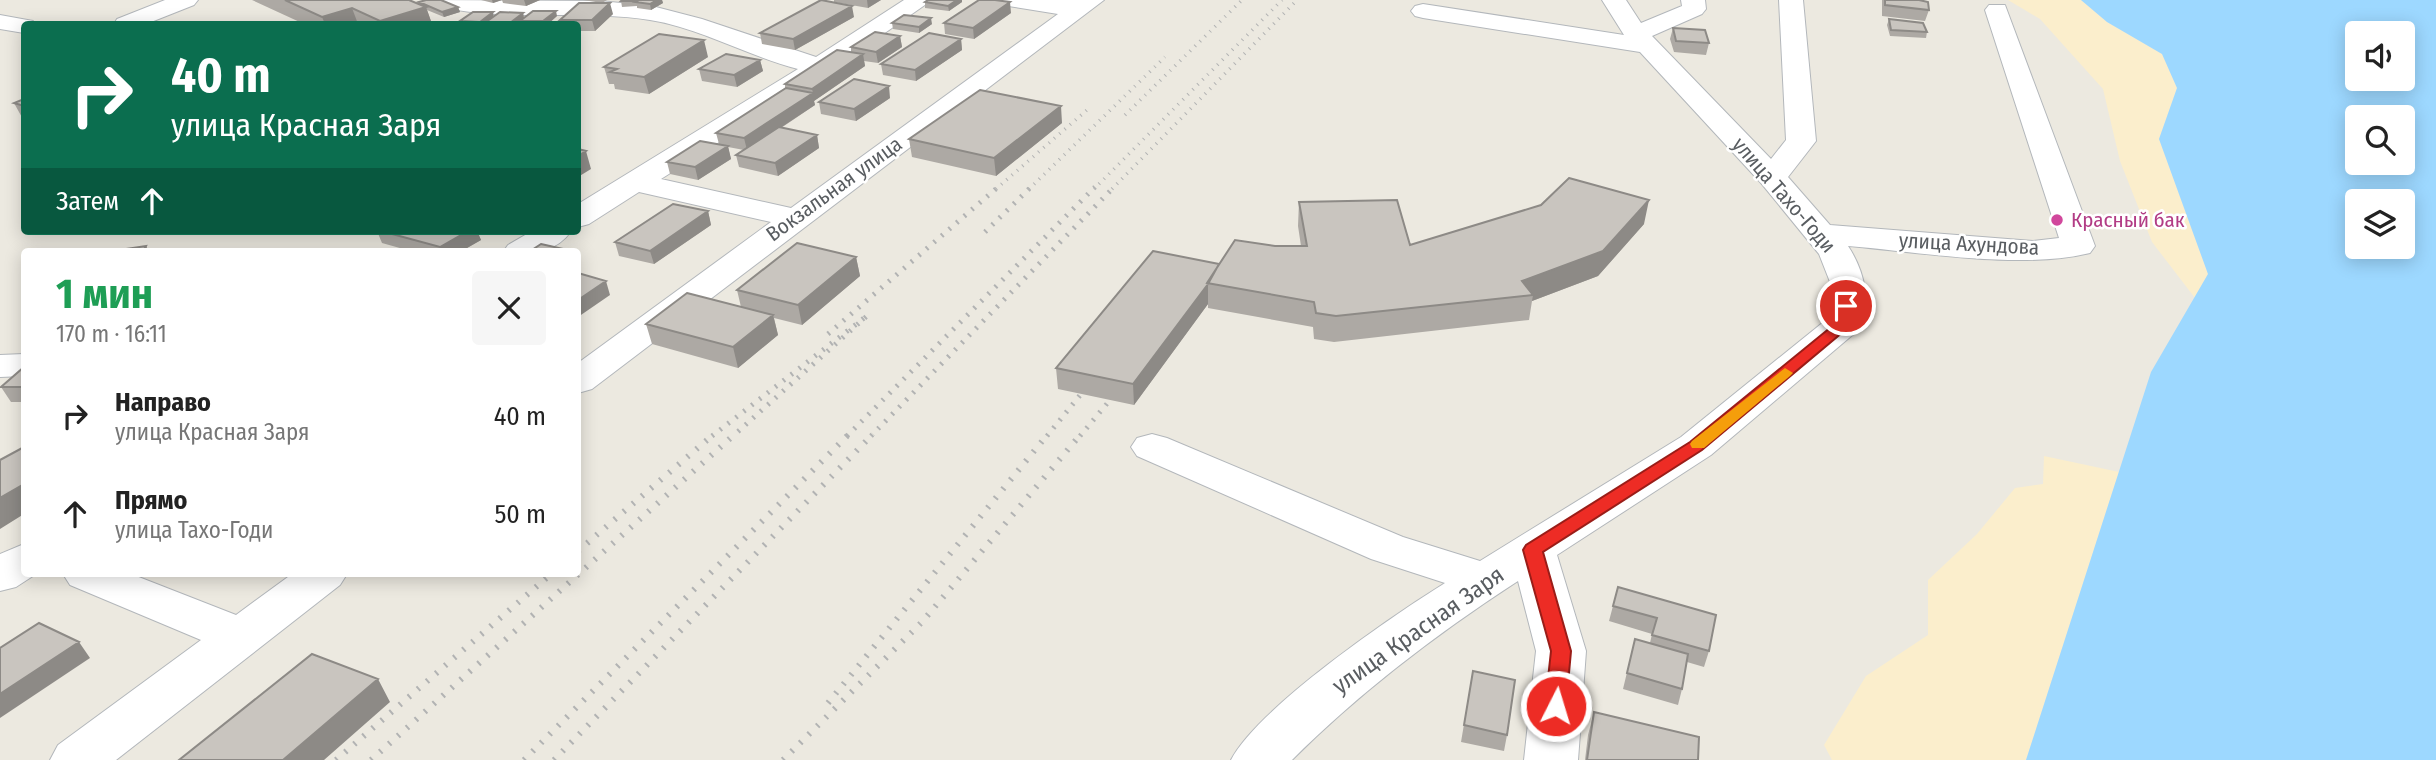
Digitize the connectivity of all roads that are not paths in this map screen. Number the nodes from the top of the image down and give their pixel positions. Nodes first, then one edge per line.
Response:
1 (186, 0) edge
2 (441, 0) edge
3 (693, 0) edge
4 (920, 0) edge
5 (1010, 0) edge
6 (1614, 0) edge
7 (1693, 0) edge
8 (1791, 0) edge
9 (1085, 5) edge
10 (1997, 10) dead end
11 (1423, 11) dead end
12 (660, 14) junction
13 (564, 17) edge
14 (134, 21) edge
15 (0, 22) edge
16 (21, 26) edge
17 (1642, 40) junction
18 (820, 66) junction
19 (1772, 177) junction
20 (635, 182) junction
21 (581, 215) edge
22 (795, 218) junction
23 (1820, 234) junction
24 (548, 235) edge
25 (527, 248) edge
26 (21, 365) edge
27 (0, 366) edge
28 (581, 379) edge
29 (1696, 446) joint
30 (1152, 447) dead end
31 (1533, 550) junction
32 (21, 562) edge
33 (0, 575) edge
34 (93, 577) edge
35 (320, 577) edge
36 (1486, 580) junction
37 (241, 637) junction
38 (77, 760) edge
39 (1258, 760) edge
40 (1551, 760) edge

1 - 14 street
2 - 13 street
3 - 12 street
4 - 18 street
5 - 9 street
6 - 17 street, улица Тахо-Годи
7 - 17 street
8 - 19 street
9 - 22 street, Вокзальная улица
10 - 23 street, улица Ахундова
11 - 17 street
12 - 13 street
12 - 18 street
15 - 16 street
17 - 19 street, улица Тахо-Годи
18 - 20 street
19 - 23 street, улица Тахо-Годи
20 - 21 street
20 - 22 street
22 - 28 street, Вокзальная улица
23 - 29 street, улица Тахо-Годи
24 - 25 street
26 - 27 street
29 - 31 street, улица Красная Заря
30 - 36 street
31 - 36 street, улица Красная Заря
31 - 40 street
32 - 33 street
34 - 37 street
35 - 37 street
36 - 39 street, улица Красная Заря
37 - 38 street

